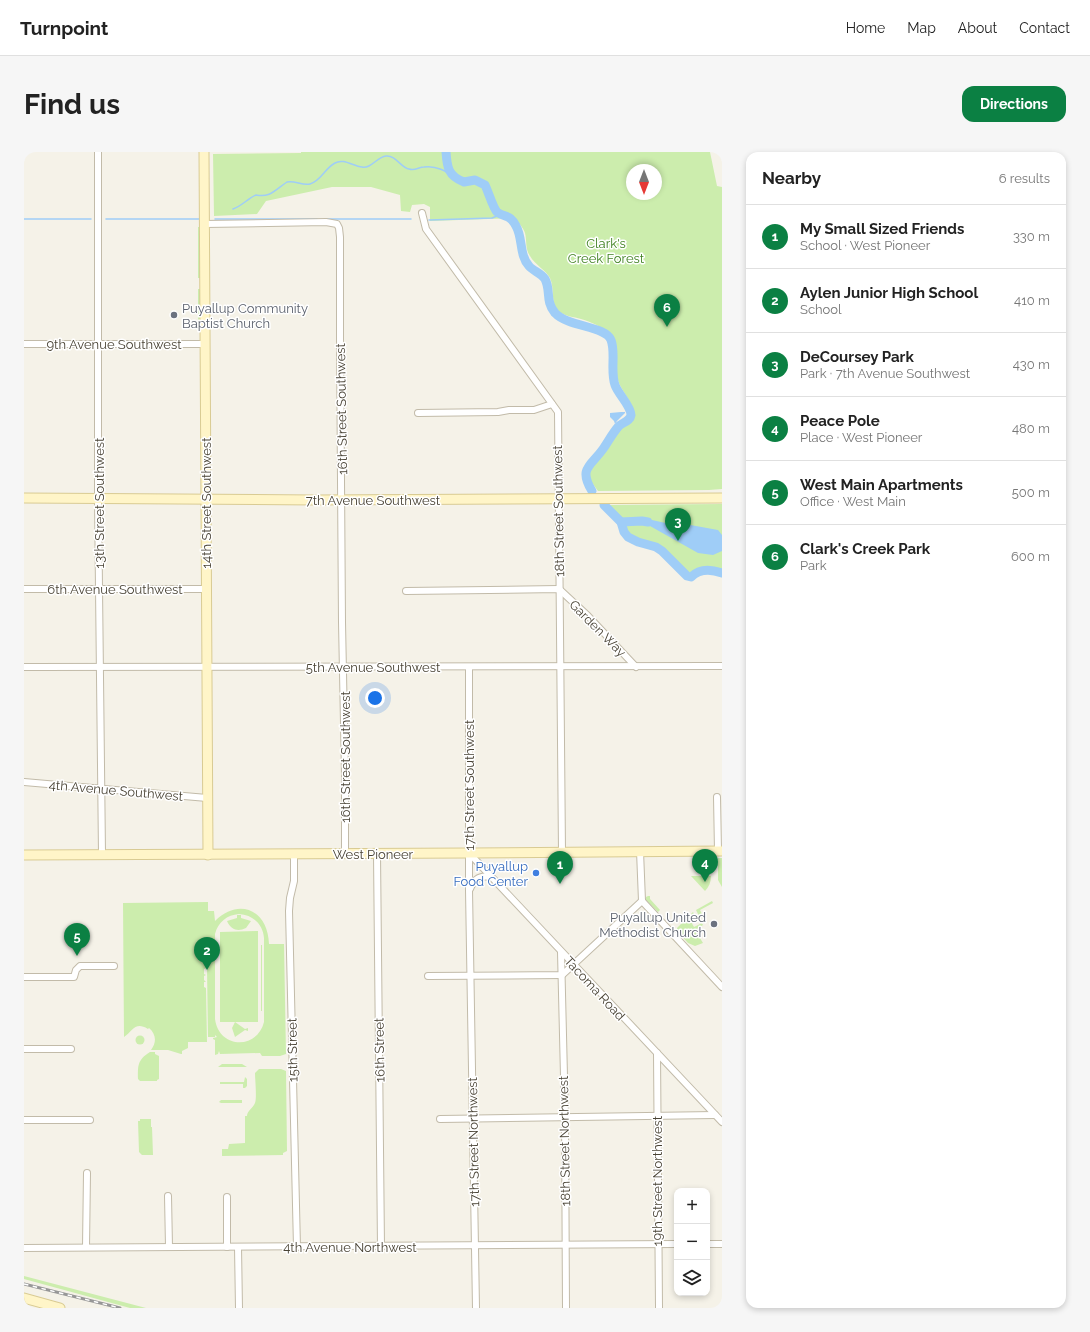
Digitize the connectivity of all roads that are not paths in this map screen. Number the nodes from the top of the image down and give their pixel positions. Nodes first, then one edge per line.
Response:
1 (98, 152) edge
2 (204, 152) edge
3 (422, 213) dead end
4 (205, 224) junction
5 (24, 344) edge
6 (98, 344) junction
7 (205, 344) junction
8 (552, 404) junction
9 (418, 413) dead end
10 (24, 498) edge
11 (722, 498) edge
12 (98, 499) junction
13 (206, 499) junction
14 (558, 499) junction
15 (341, 500) junction
16 (24, 589) edge
17 (100, 589) junction
18 (206, 589) junction
19 (559, 589) junction
20 (406, 591) dead end
21 (636, 666) junction
22 (722, 666) edge
23 (24, 667) edge
24 (207, 667) junction
25 (343, 667) junction
26 (469, 667) junction
27 (560, 667) junction
28 (100, 668) junction
29 (24, 782) edge
30 (102, 789) junction
31 (717, 797) dead end
32 (208, 798) junction
33 (640, 851) junction
34 (720, 851) edge
35 (562, 852) junction
36 (102, 854) junction
37 (294, 854) junction
38 (345, 854) junction
39 (377, 854) junction
40 (469, 854) junction
41 (24, 855) edge
42 (208, 855) junction
43 (490, 877) junction
44 (469, 890) junction
45 (642, 901) junction
46 (561, 952) junction
47 (574, 965) junction
48 (114, 966) dead end
49 (562, 975) junction
50 (428, 976) dead end
51 (471, 976) junction
52 (24, 977) edge
53 (722, 987) edge
54 (24, 1049) edge
55 (70, 1049) dead end
56 (657, 1053) junction
57 (715, 1115) junction
58 (657, 1117) junction
59 (565, 1118) junction
60 (440, 1119) dead end
61 (473, 1119) junction
62 (24, 1120) edge
63 (90, 1120) dead end
64 (722, 1122) edge
65 (87, 1173) dead end
66 (168, 1196) dead end
67 (227, 1197) dead end
68 (658, 1244) junction
69 (674, 1244) edge
70 (710, 1244) edge
71 (722, 1244) edge
72 (565, 1245) junction
73 (474, 1246) junction
74 (86, 1247) junction
75 (169, 1247) junction
76 (227, 1247) junction
77 (238, 1247) junction
78 (297, 1247) junction
79 (381, 1247) junction
80 (24, 1248) edge
81 (28, 1302) edge
82 (60, 1308) edge
83 (240, 1308) edge
84 (476, 1308) edge
85 (566, 1308) edge
86 (659, 1308) edge

1 - 6 street, 13th Street Southwest
2 - 4 street, 14th Street Southwest
3 - 8 street, 18th Street Southwest
4 - 7 street, 14th Street Southwest
4 - 15 street, 16th Street Southwest
5 - 6 street, 9th Avenue Southwest
6 - 7 street, 9th Avenue Southwest
6 - 12 street, 13th Street Southwest
7 - 13 street, 14th Street Southwest
8 - 9 street
8 - 14 street, 18th Street Southwest
10 - 12 street, 7th Avenue Southwest
11 - 14 street, 7th Avenue Southwest
12 - 13 street, 7th Avenue Southwest
12 - 17 street, 13th Street Southwest
13 - 15 street, 7th Avenue Southwest
13 - 18 street, 14th Street Southwest
14 - 15 street, 7th Avenue Southwest
14 - 19 street, 18th Street Southwest
15 - 25 street, 16th Street Southwest
16 - 17 street, 6th Avenue Southwest
17 - 18 street, 6th Avenue Southwest
17 - 28 street, 13th Street Southwest
18 - 24 street, 14th Street Southwest
19 - 20 street
19 - 21 street, Garden Way
19 - 27 street, 18th Street Southwest
21 - 22 street, 5th Avenue Southwest
21 - 27 street, 5th Avenue Southwest
23 - 28 street, 5th Avenue Southwest
24 - 25 street, 5th Avenue Southwest
24 - 28 street, 5th Avenue Southwest
24 - 32 street, 14th Street Southwest
25 - 26 street, 5th Avenue Southwest
25 - 38 street, 16th Street Southwest
26 - 27 street, 5th Avenue Southwest
26 - 40 street, 17th Street Southwest
27 - 35 street, 18th Street Southwest
28 - 30 street, 13th Street Southwest
29 - 30 street, 4th Avenue Southwest
30 - 32 street, 4th Avenue Southwest
30 - 36 street, 13th Street Southwest
31 - 34 street
32 - 42 street, 14th Street Southwest
33 - 34 street, West Pioneer
33 - 35 street, West Pioneer
33 - 45 street
35 - 40 street, West Pioneer
36 - 41 street, West Pioneer
36 - 42 street, West Pioneer
37 - 38 street, West Pioneer
37 - 42 street, West Pioneer
37 - 78 street, 15th Street
38 - 39 street, West Pioneer
39 - 40 street, West Pioneer
39 - 79 street, 16th Street
40 - 43 street, Tacoma Road
40 - 44 street, 17th Street Southwest
43 - 44 street
43 - 46 street, Tacoma Road
44 - 51 street, 17th Street Southwest
45 - 47 street
45 - 53 street
46 - 47 street, Tacoma Road
46 - 49 street, 18th Street Northwest
47 - 49 street
47 - 56 street, Tacoma Road
48 - 52 street
49 - 51 street
49 - 59 street, 18th Street Northwest
50 - 51 street
51 - 61 street, 17th Street Northwest
54 - 55 street
56 - 57 street, Tacoma Road
56 - 58 street, 19th Street Northwest
57 - 58 street
57 - 64 street, Tacoma Road
58 - 59 street
58 - 68 street, 19th Street Northwest
59 - 61 street
59 - 72 street, 18th Street Northwest
60 - 61 street
61 - 73 street, 17th Street Northwest
62 - 63 street
65 - 74 street
66 - 75 street
67 - 76 street
68 - 69 street, 4th Avenue Northwest
68 - 72 street, 4th Avenue Northwest
68 - 86 street, 19th Street Northwest
70 - 71 street
72 - 73 street, 4th Avenue Northwest
72 - 85 street, 18th Street Northwest
73 - 79 street, 4th Avenue Northwest
73 - 84 street, 17th Street Northwest
74 - 75 street, 4th Avenue Northwest
74 - 80 street, 4th Avenue Northwest
75 - 76 street, 4th Avenue Northwest
76 - 77 street, 4th Avenue Northwest
77 - 78 street, 4th Avenue Northwest
77 - 83 street
78 - 79 street, 4th Avenue Northwest
81 - 82 street

